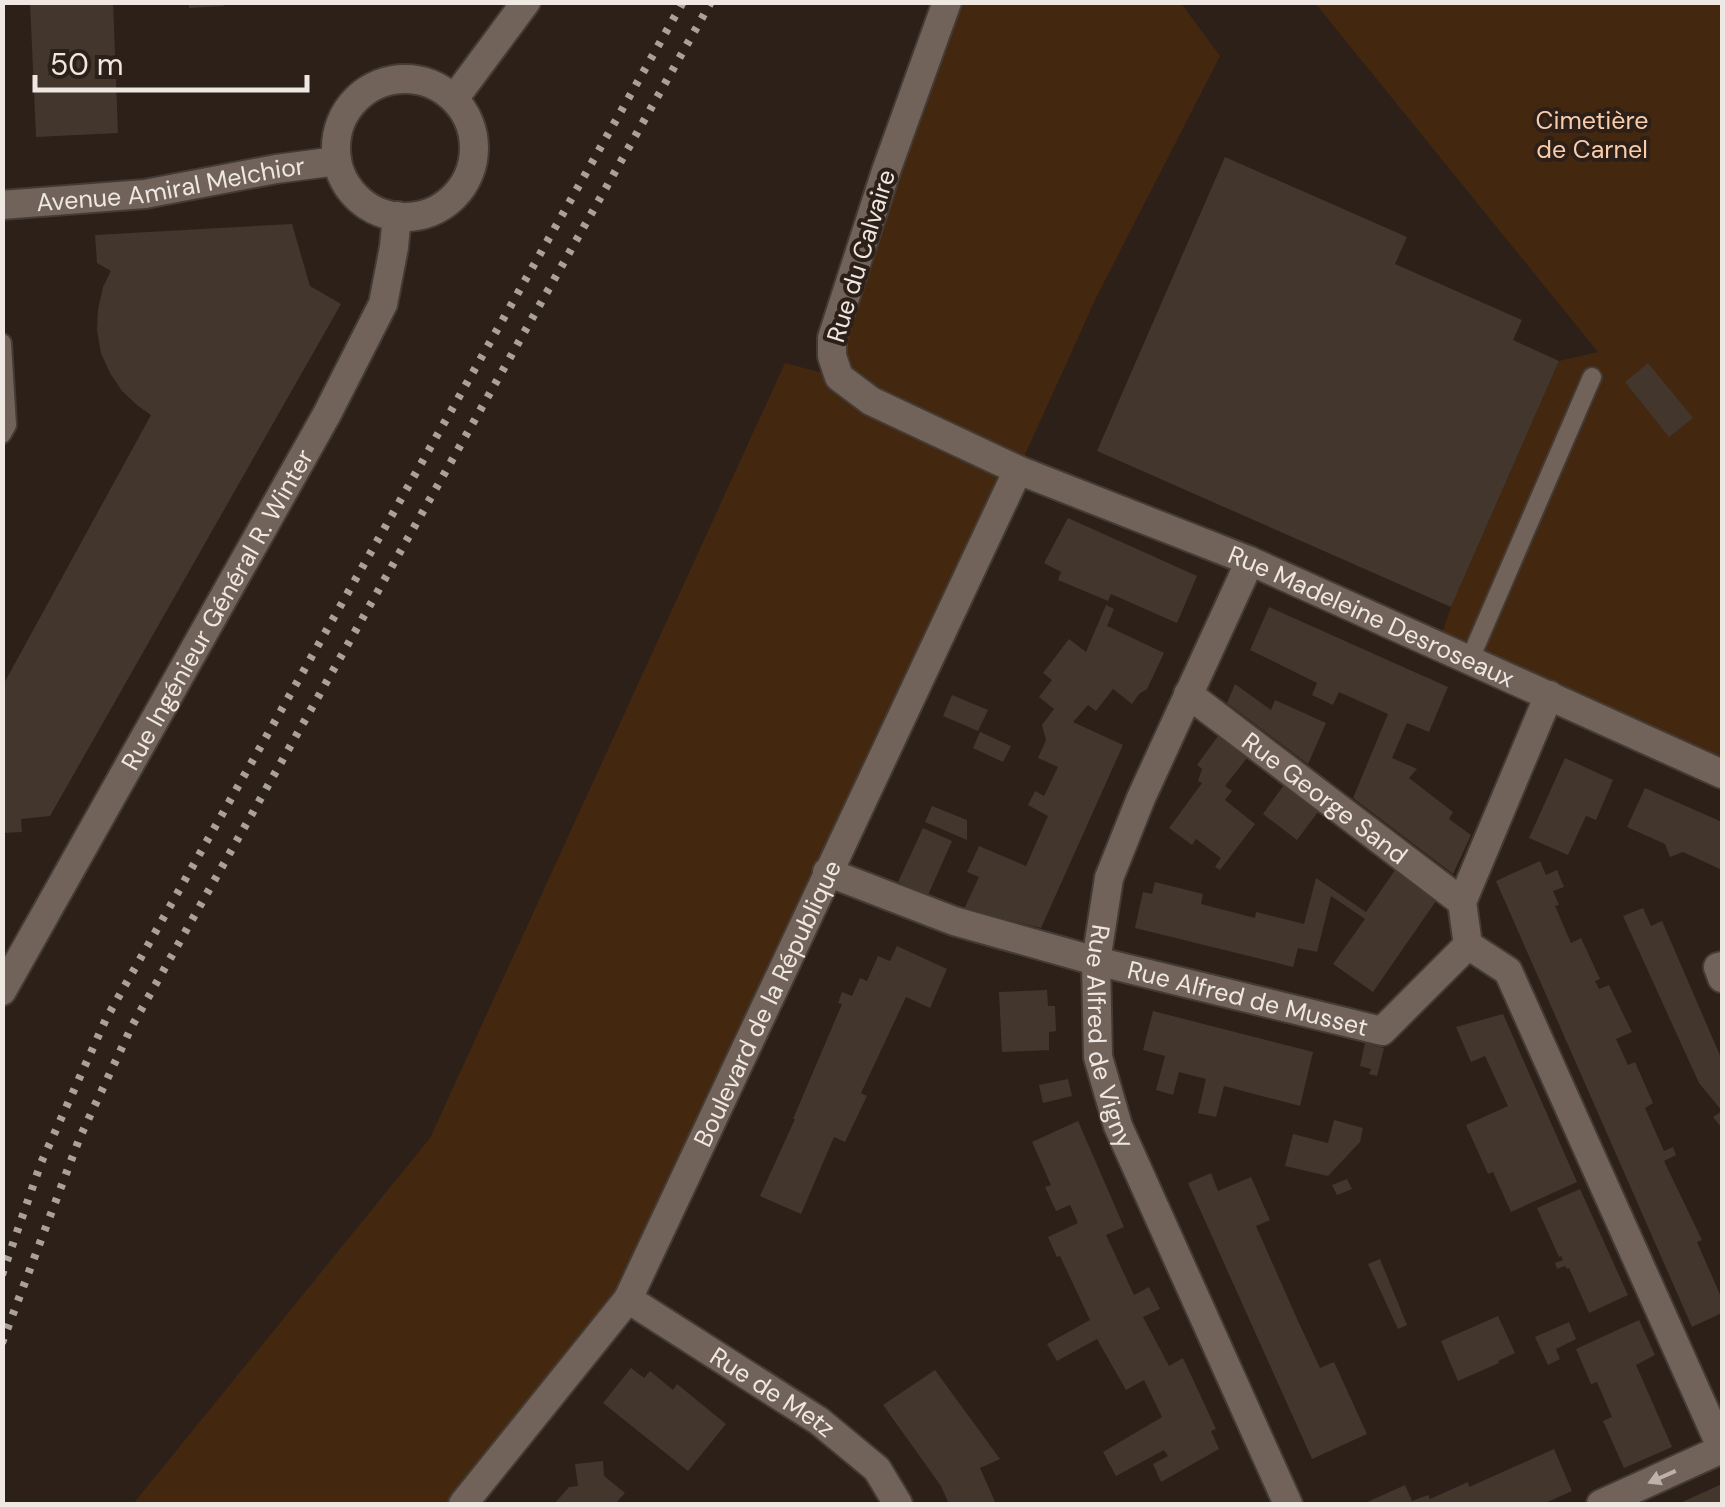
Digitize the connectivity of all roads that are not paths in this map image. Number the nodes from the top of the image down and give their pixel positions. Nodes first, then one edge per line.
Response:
1 (526, 2) edge
2 (946, 2) edge
3 (454, 99) junction
4 (337, 161) junction
5 (2, 205) edge
6 (397, 216) junction
7 (2, 343) edge
8 (1592, 377) dead end
9 (2, 434) edge
10 (1018, 470) junction
11 (1250, 560) junction
12 (1470, 659) junction
13 (1188, 694) junction
14 (1548, 695) junction
15 (1722, 774) edge
16 (827, 872) junction
17 (1462, 902) junction
18 (1468, 945) junction
19 (1096, 962) junction
20 (1722, 966) edge
21 (1722, 978) edge
22 (2, 991) edge
23 (628, 1299) junction
24 (1722, 1450) edge
25 (462, 1504) edge
26 (898, 1504) edge
27 (1288, 1504) edge
28 (1601, 1504) edge

1 - 3 street
2 - 10 street, Rue du Calvaire
3 - 4 street
3 - 6 street
4 - 5 street, Avenue Amiral Melchior
4 - 6 street
6 - 22 street, Rue Ingénieur Général R. Winter
7 - 9 lane
8 - 12 lane
10 - 11 street, Rue Madeleine Desroseaux
10 - 16 street, Boulevard de la République
11 - 12 street, Rue Madeleine Desroseaux
11 - 13 street, Rue Alfred de Vigny
12 - 14 street, Rue Madeleine Desroseaux
13 - 17 street, Rue George Sand
13 - 19 street, Rue Alfred de Vigny
14 - 15 street, Rue Madeleine Desroseaux
14 - 17 street
16 - 19 street, Rue Alfred de Musset
16 - 23 street, Boulevard de la République
17 - 18 street
18 - 19 street, Rue Alfred de Musset
18 - 24 street
19 - 27 street, Rue Alfred de Vigny
20 - 21 street
23 - 25 street, Boulevard de la République
23 - 26 street, Rue de Metz
24 -> 28 street

